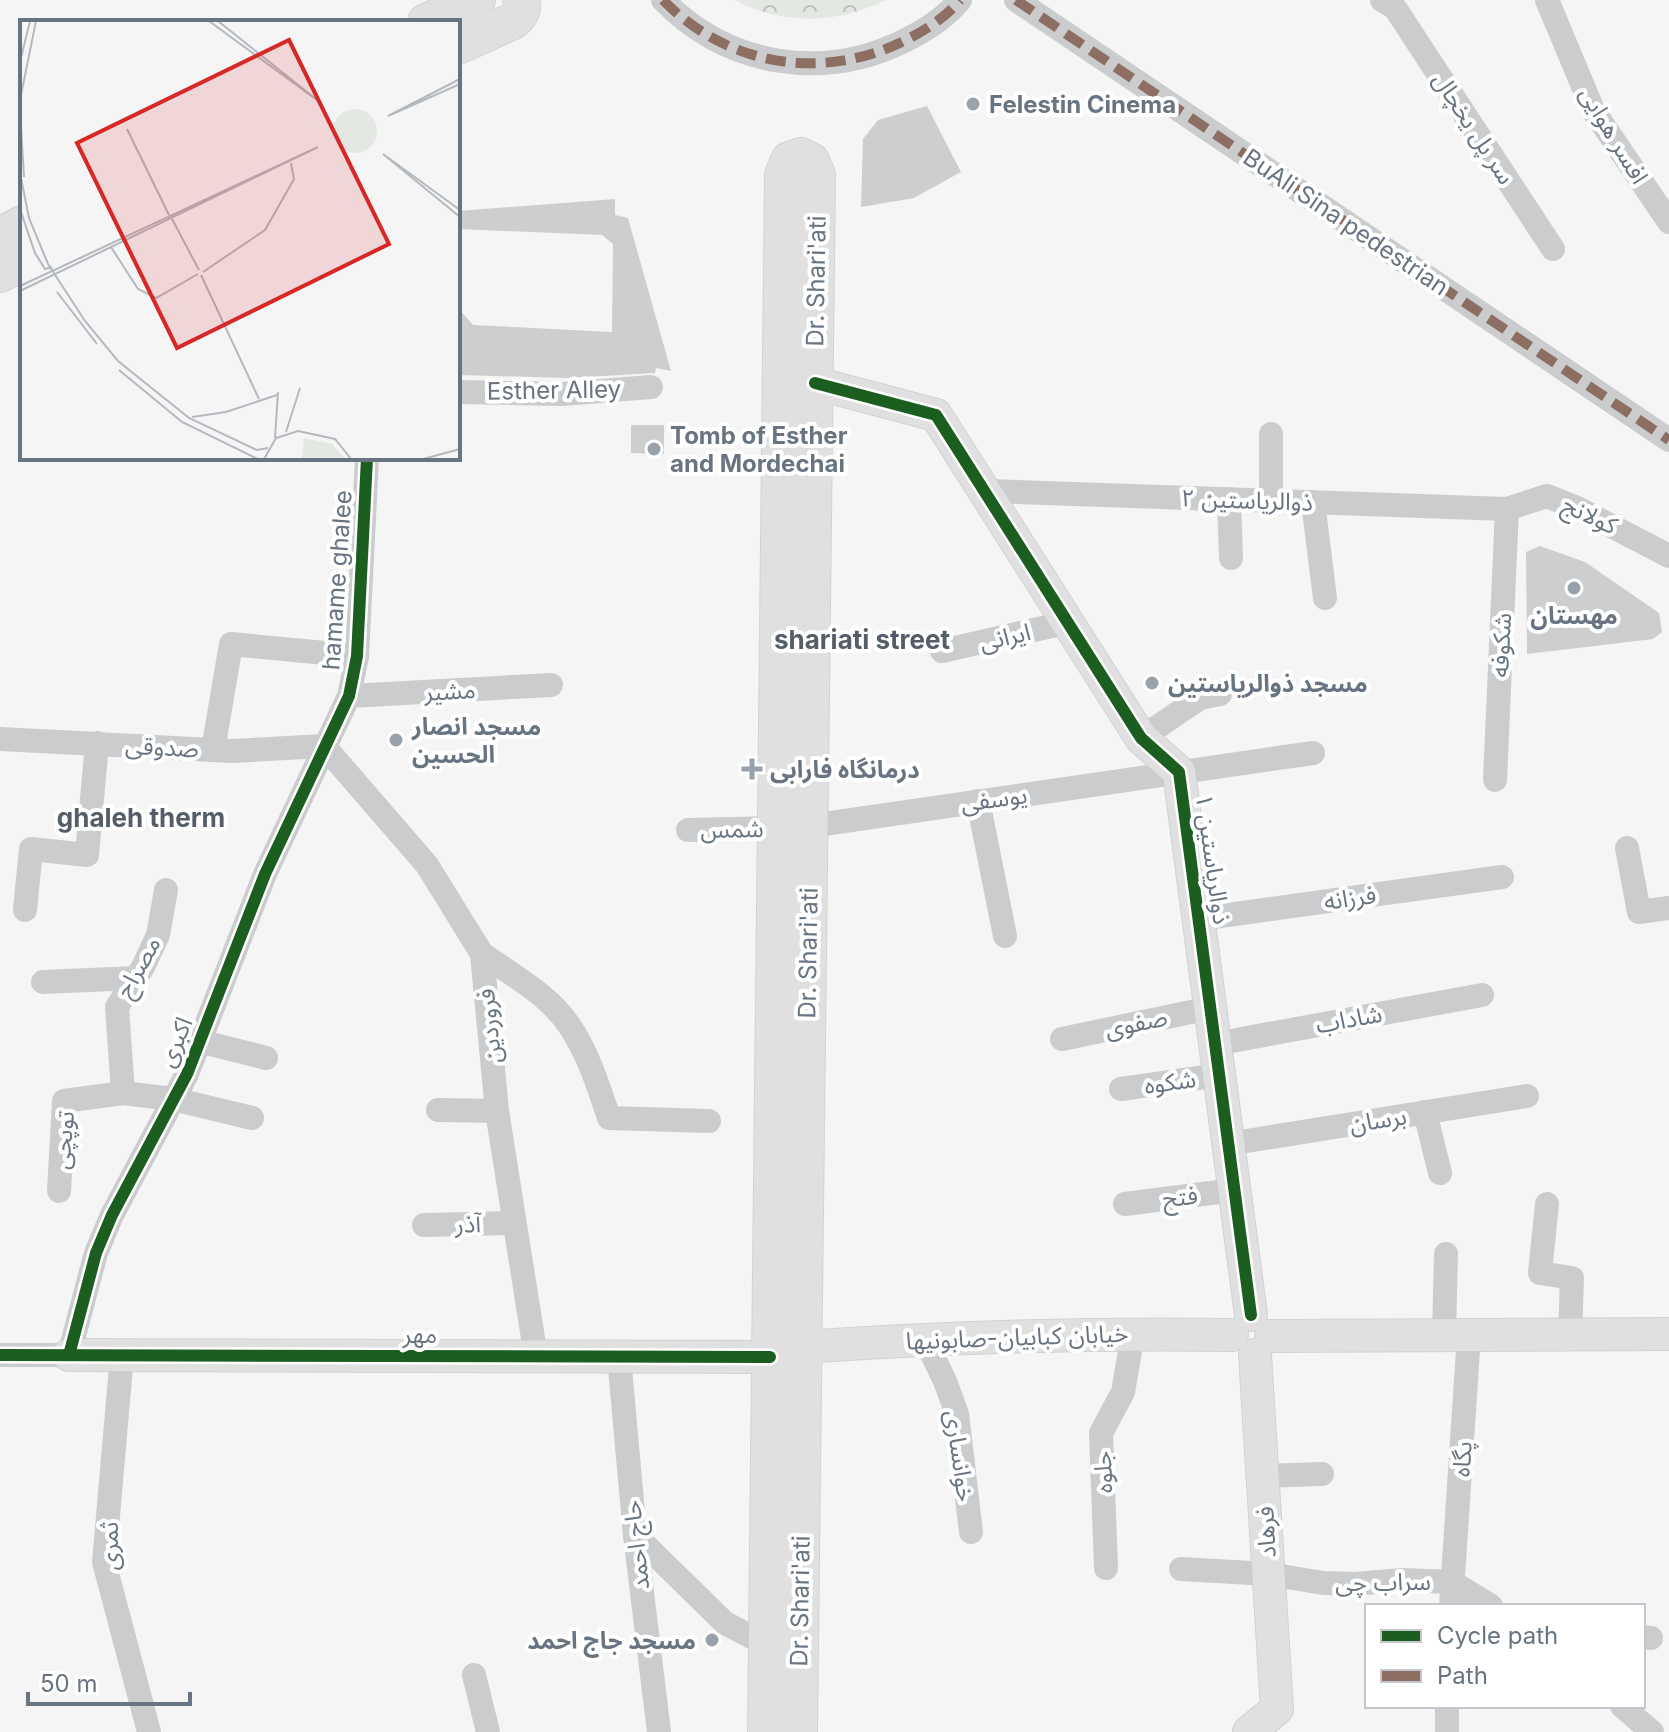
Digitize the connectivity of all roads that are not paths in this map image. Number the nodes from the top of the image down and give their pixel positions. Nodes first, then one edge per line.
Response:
1 (477, 0) edge
2 (663, 0) edge
3 (960, 0) edge
4 (1547, 0) edge
5 (1019, 2) edge
6 (1394, 3) edge
7 (510, 14) edge
8 (431, 20) edge
9 (460, 45) edge
10 (1669, 222) edge
11 (20, 225) edge
12 (0, 236) edge
13 (1553, 249) dead end
14 (20, 264) edge
15 (0, 274) edge
16 (815, 383) junction
17 (651, 387) dead end
18 (460, 392) edge
19 (1271, 434) dead end
20 (797, 435) junction
21 (1669, 440) edge
22 (367, 460) edge
23 (986, 491) junction
24 (1229, 499) junction
25 (1271, 501) junction
26 (1313, 502) junction
27 (1507, 509) junction
28 (1669, 556) edge
29 (1231, 558) dead end
30 (1325, 598) dead end
31 (1069, 622) junction
32 (942, 651) dead end
33 (357, 656) junction
34 (551, 685) dead end
35 (1220, 694) dead end
36 (349, 696) junction
37 (1141, 738) junction
38 (0, 739) edge
39 (97, 743) junction
40 (324, 746) junction
41 (213, 750) junction
42 (1313, 753) dead end
43 (1179, 772) junction
44 (1495, 780) dead end
45 (978, 801) junction
46 (793, 827) junction
47 (688, 830) dead end
48 (1627, 848) dead end
49 (1502, 877) dead end
50 (166, 890) dead end
51 (1669, 908) edge
52 (25, 910) dead end
53 (1199, 919) junction
54 (1005, 936) dead end
55 (482, 954) junction
56 (136, 978) junction
57 (43, 982) dead end
58 (1482, 995) dead end
59 (1210, 1008) junction
60 (1062, 1039) dead end
61 (199, 1041) junction
62 (266, 1058) dead end
63 (1217, 1059) junction
64 (1121, 1089) dead end
65 (123, 1093) junction
66 (1527, 1096) dead end
67 (173, 1099) junction
68 (438, 1110) dead end
69 (497, 1111) junction
70 (1425, 1112) junction
71 (252, 1118) dead end
72 (709, 1121) dead end
73 (1228, 1144) junction
74 (1440, 1173) dead end
75 (1234, 1190) junction
76 (59, 1191) dead end
77 (1125, 1204) dead end
78 (1547, 1204) dead end
79 (513, 1223) junction
80 (424, 1225) dead end
81 (1446, 1254) dead end
82 (1133, 1334) junction
83 (1669, 1334) edge
84 (1252, 1335) junction
85 (1456, 1335) junction
86 (1570, 1335) junction
87 (924, 1338) junction
88 (787, 1352) junction
89 (0, 1355) edge
90 (69, 1355) junction
91 (122, 1355) junction
92 (536, 1357) junction
93 (619, 1357) junction
94 (1322, 1474) dead end
95 (1263, 1476) junction
96 (971, 1532) dead end
97 (635, 1535) junction
98 (1106, 1568) dead end
99 (1181, 1569) dead end
100 (1269, 1574) junction
101 (1451, 1594) edge
102 (1484, 1604) edge
103 (767, 1645) junction
104 (474, 1675) dead end
105 (1447, 1708) edge
106 (1624, 1708) edge
107 (149, 1732) edge
108 (488, 1732) edge
109 (659, 1732) edge
110 (766, 1732) edge
111 (799, 1732) edge
112 (1249, 1732) edge
113 (1447, 1732) edge
114 (1652, 1732) edge

1 - 8 main road
2 - 3 street
4 - 10 street, افسر هوایی
5 - 21 street, BuAli Sina pedestrian
6 - 13 street, سر پل یخچال
7 - 9 main road
11 - 12 main road
14 - 15 main road
16 - 20 main road, Dr. Shari'ati
16 - 20 main road, Dr. Shari'ati
16 - 23 street, ذوالریاستین ۱
17 - 18 street, Esther Alley
19 - 25 street
20 - 46 main road, Dr. Shari'ati
22 - 33 street, hamame ghalee
23 - 24 street, ذوالریاستین ۲
23 - 31 street, ذوالریاستین ۱
24 - 25 street, ذوالریاستین ۲
24 - 29 street
25 - 26 street, ذوالریاستین ۲
26 - 27 street, ذوالریاستین ۲
26 - 30 street
27 - 28 street, کولانج
27 - 44 street, شکوفه
31 - 32 street, ایرانی
31 - 37 street, ذوالریاستین ۱
33 - 36 street, hamame ghalee
33 - 41 street
34 - 36 street, مشیر
35 - 37 street
36 - 40 street, hamame ghalee
37 - 43 street, ذوالریاستین ۱
38 - 39 street, صدوقی
39 - 41 street, صدوقی
39 - 52 street
40 - 41 street, صدوقی
40 - 55 street, فروردین
40 - 61 street, اکبری
42 - 43 street, یوسفی
43 - 45 street, یوسفی
43 - 53 street, ذوالریاستین ۱
45 - 46 street, یوسفی
45 - 54 street
46 - 47 street, شمس
46 - 88 main road, Dr. Shari'ati
48 - 51 street
49 - 53 street, فرزانه
50 - 56 street, مصراح
53 - 59 street, ذوالریاستین ۱
55 - 69 street, فروردین
55 - 72 street
56 - 57 street
56 - 65 street, مصراح
58 - 63 street, شاداب
59 - 60 street, صفوی
59 - 63 street, ذوالریاستین ۱
61 - 62 street
61 - 67 street, اکبری
63 - 64 street, شکوه
63 - 73 street, ذوالریاستین ۱
65 - 67 street, توپچی
65 - 76 street, توپچی
66 - 70 street, برسان
67 - 71 street, توپچی
67 - 90 street, اکبری
68 - 69 street
69 - 79 street, فروردین
70 - 73 street, برسان
70 - 74 street
73 - 75 street, ذوالریاستین ۱
75 - 77 street, فتح
75 - 84 street, ذوالریاستین ۱
78 - 86 street
79 - 80 street, آذر
79 - 92 street, فروردین
81 - 85 street, پگاه
82 - 84 street, خیابان کبابیان-صابونیها
82 - 87 street, خیابان کبابیان-صابونیها
82 - 98 street, جلوه
83 - 86 street, خیابان کبابیان-صابونیها
84 - 85 street, خیابان کبابیان-صابونیها
84 - 95 street, فرهاد
85 - 86 street, خیابان کبابیان-صابونیها
85 - 101 street, پگاه
87 - 88 street, خیابان کبابیان-صابونیها
87 - 96 street, خوانساری
88 - 93 street, مهر
88 - 103 main road, Dr. Shari'ati
88 - 111 main road, Dr. Shari'ati
89 - 90 street
90 - 91 street, مهر
91 - 92 street, مهر
91 - 107 street, ثمری
92 - 93 street, مهر
93 - 97 street, حاج احمد
94 - 95 street
95 - 100 street, فرهاد
97 - 103 street
97 - 109 street, حاج احمد
99 - 100 street, سراب چی
100 - 101 street, سراب چی
100 - 112 street, فرهاد
101 - 102 street, سراب چی
103 - 110 main road, Dr. Shari'ati
104 - 108 street
105 - 113 street
106 - 114 street

